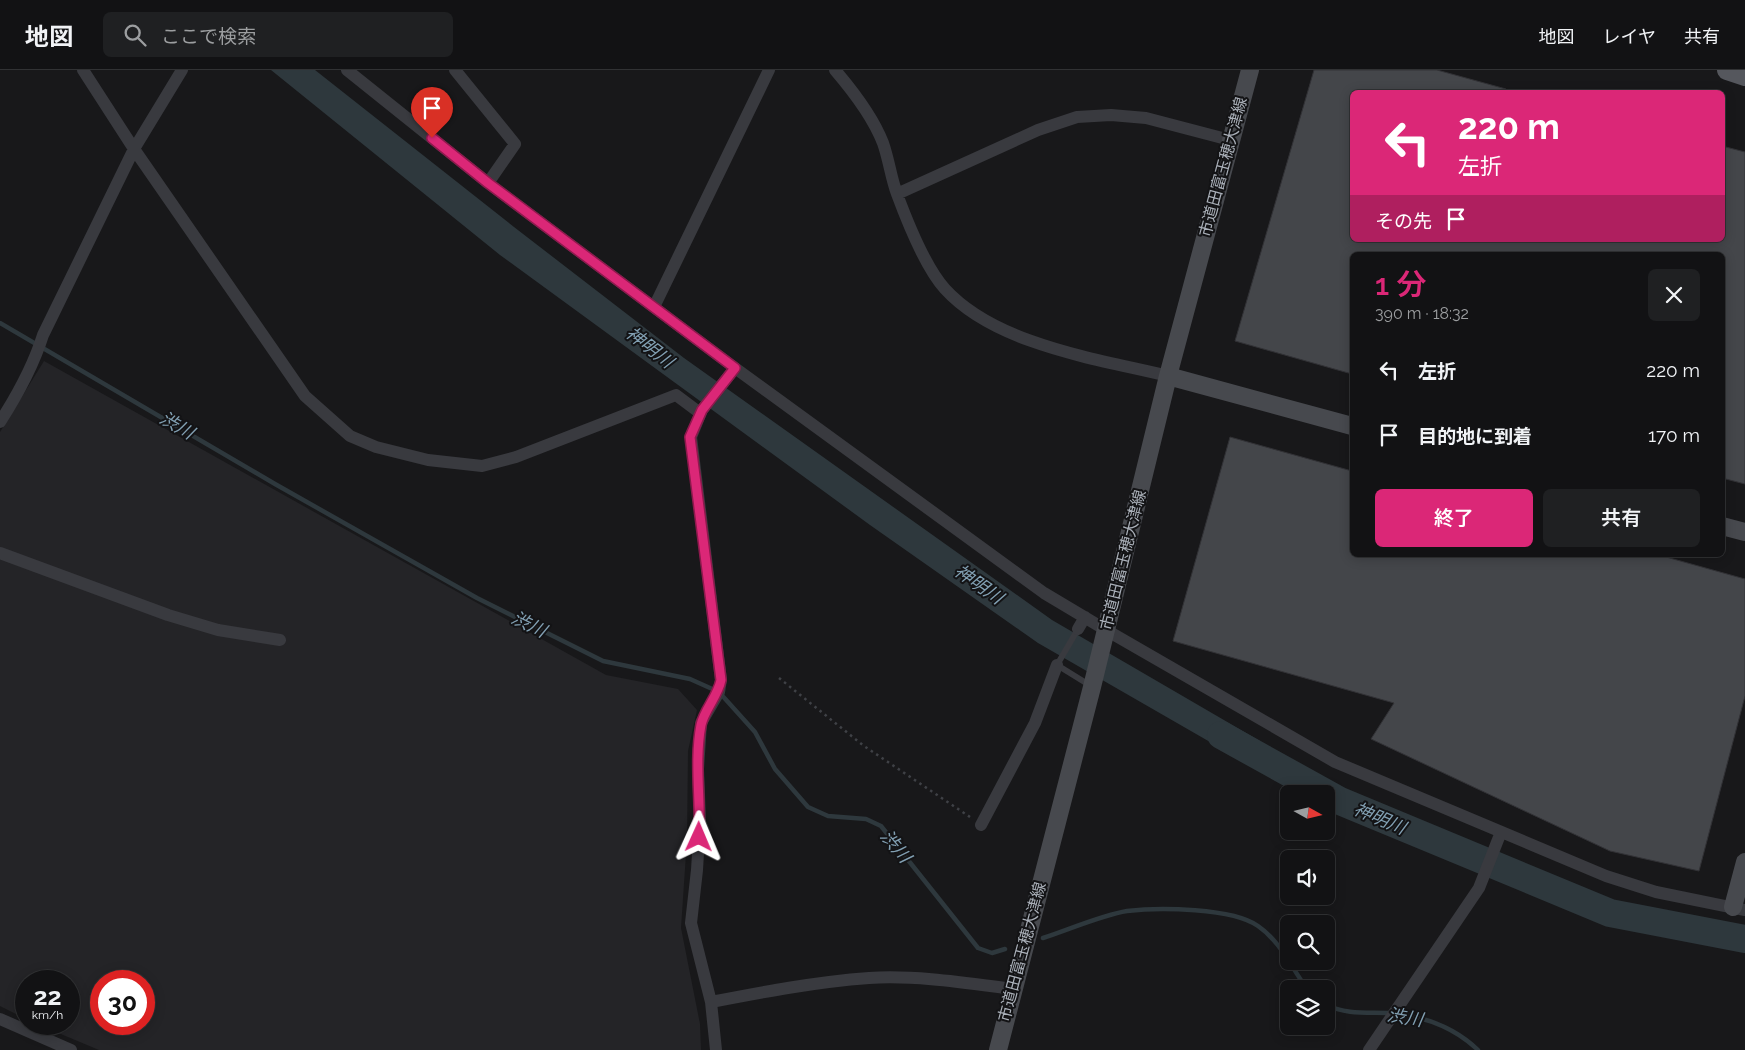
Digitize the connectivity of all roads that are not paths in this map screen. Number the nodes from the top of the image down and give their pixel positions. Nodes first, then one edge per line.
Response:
1 (83, 70) edge
2 (182, 70) edge
3 (347, 70) edge
4 (455, 70) edge
5 (769, 70) edge
6 (835, 70) edge
7 (1250, 70) edge
8 (1727, 70) edge
9 (1745, 76) edge
10 (1230, 140) junction
11 (134, 149) junction
12 (488, 183) junction
13 (896, 194) junction
14 (654, 308) junction
15 (732, 372) junction
16 (1168, 376) junction
17 (701, 411) junction
18 (0, 422) edge
19 (1350, 425) edge
20 (1725, 527) edge
21 (1745, 532) edge
22 (0, 553) edge
23 (1085, 618) junction
24 (1078, 630) joint
25 (1105, 636) junction
26 (280, 640) dead end
27 (1058, 662) junction
28 (1092, 685) junction
29 (981, 825) road end
30 (1500, 837) junction
31 (1745, 862) edge
32 (1739, 909) edge
33 (1013, 988) junction
34 (711, 1002) junction
35 (0, 1019) edge
36 (71, 1050) edge
37 (716, 1050) edge
38 (998, 1050) edge
39 (1369, 1050) edge

1 - 11 street
2 - 11 street
3 - 12 street
4 - 12 street
5 - 14 street
6 - 13 street
7 - 10 street, 市道田富玉穂大津線
8 - 9 main road
10 - 13 street
10 - 16 street, 市道田富玉穂大津線
11 - 17 street
11 - 18 street
12 - 14 street
13 - 16 street
14 - 15 street
15 - 17 street
15 - 23 street
16 - 19 street
16 - 25 street, 市道田富玉穂大津線
17 - 34 street
20 - 21 street
22 - 26 street
23 - 24 street
23 - 25 street
24 - 27 lane
25 - 28 street, 市道田富玉穂大津線
25 - 30 street
27 - 28 lane
27 - 29 street
28 - 33 street, 市道田富玉穂大津線
30 - 32 street
30 - 39 street
31 - 32 street
33 - 34 street
33 - 38 street, 市道田富玉穂大津線
34 - 37 street
35 - 36 street

